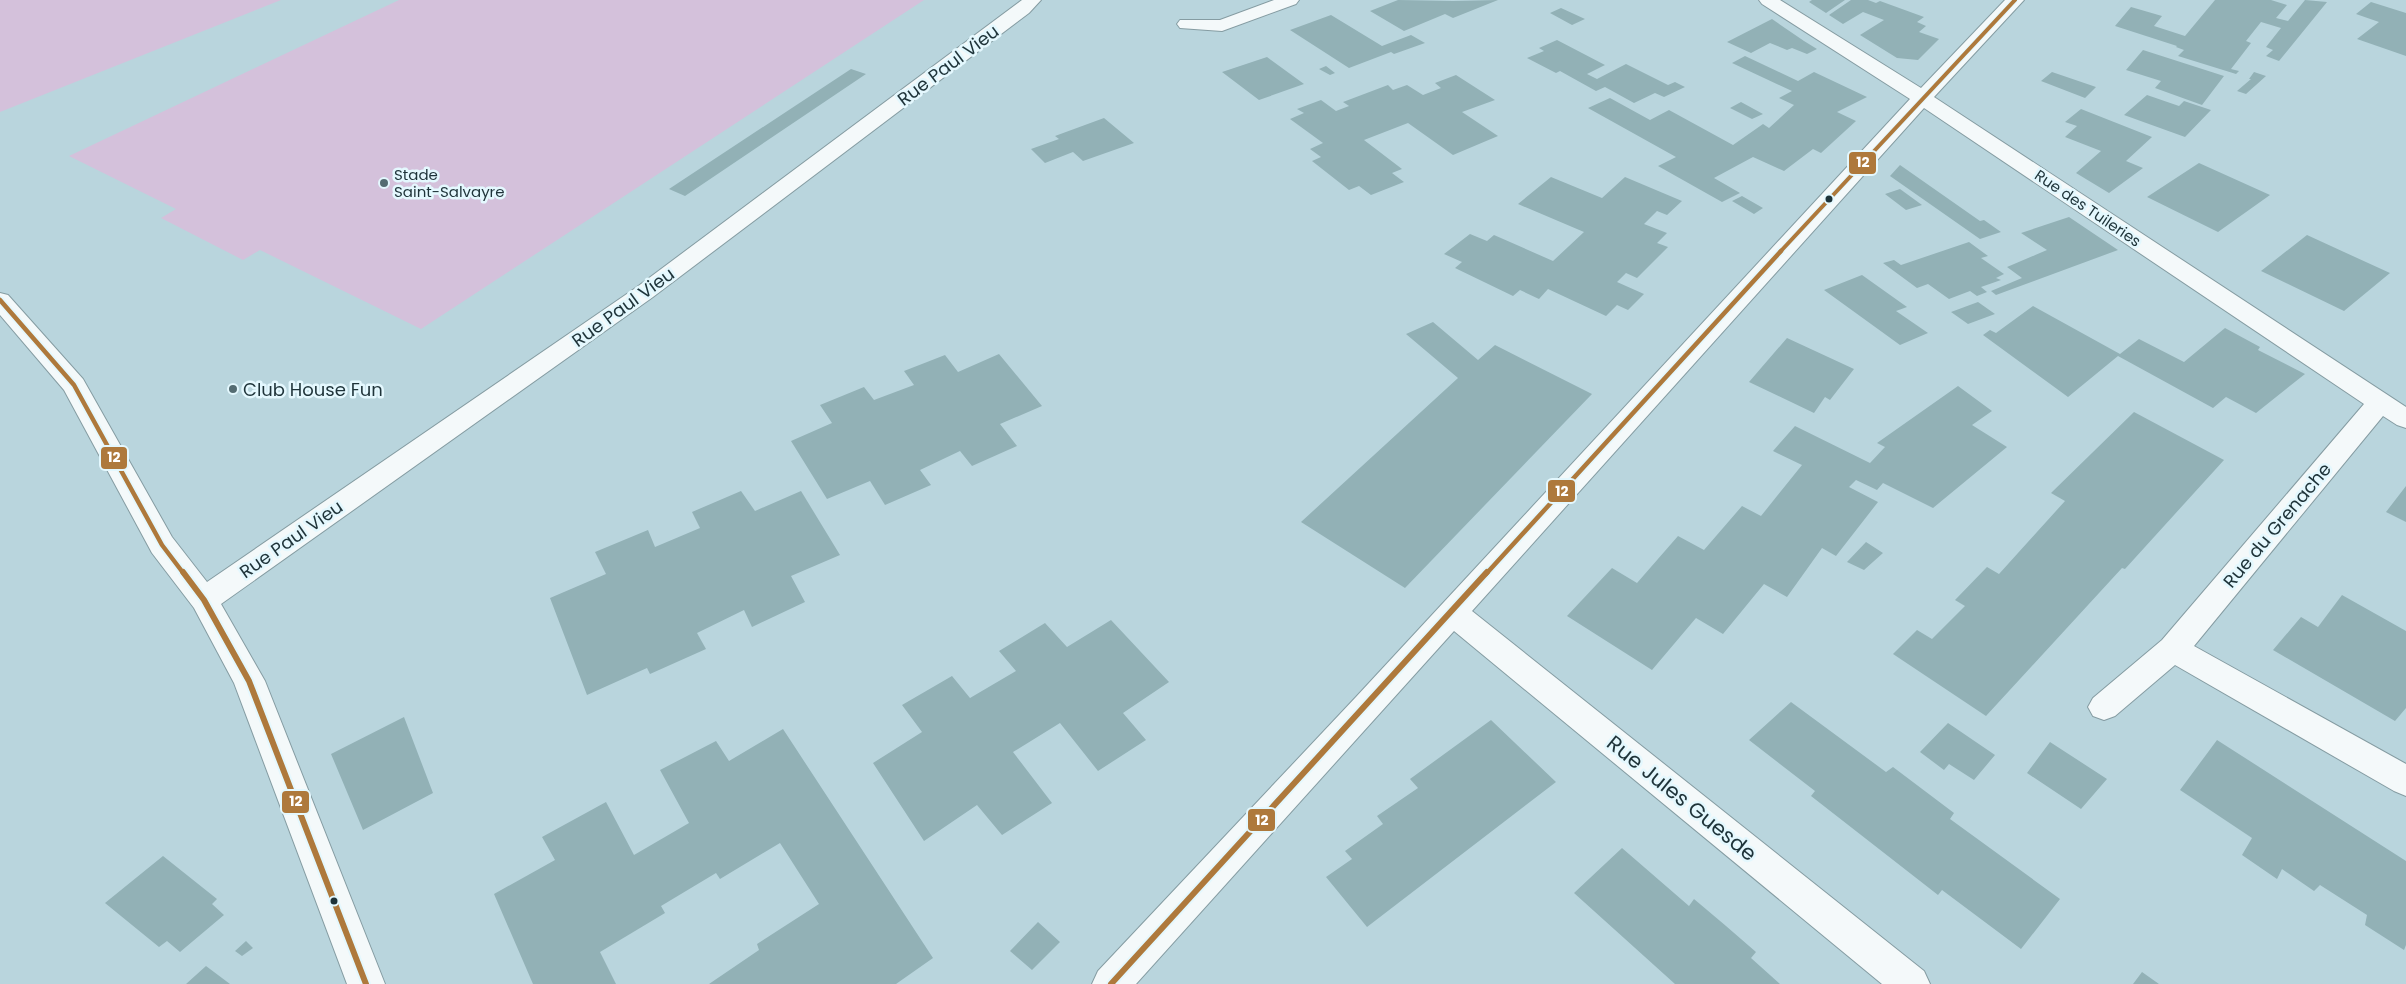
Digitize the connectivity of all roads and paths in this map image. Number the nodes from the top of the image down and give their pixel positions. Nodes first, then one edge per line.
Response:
1 (1032, 0) edge
2 (1290, 0) edge
3 (1768, 0) edge
4 (2015, 0) edge
5 (1186, 24) dead end
6 (1922, 98) junction
7 (0, 300) edge
8 (2380, 402) junction
9 (2406, 419) edge
10 (204, 600) junction
11 (1453, 612) junction
12 (2173, 649) junction
13 (2104, 707) dead end
14 (2406, 781) edge
15 (1121, 980) edge
16 (366, 984) edge
17 (1911, 984) edge

1 - 10 street, Rue Paul Vieu
2 - 5 street
3 - 6 street, Rue des Tuileries
4 - 6 street
6 - 8 street, Rue des Tuileries
6 - 11 street
7 - 10 street
8 - 9 street, Rue des Tuileries
8 - 12 street, Rue du Grenache
10 - 16 street
11 - 15 street
11 - 17 street, Rue Jules Guesde
12 - 13 street, Rue du Grenache
12 - 14 street

